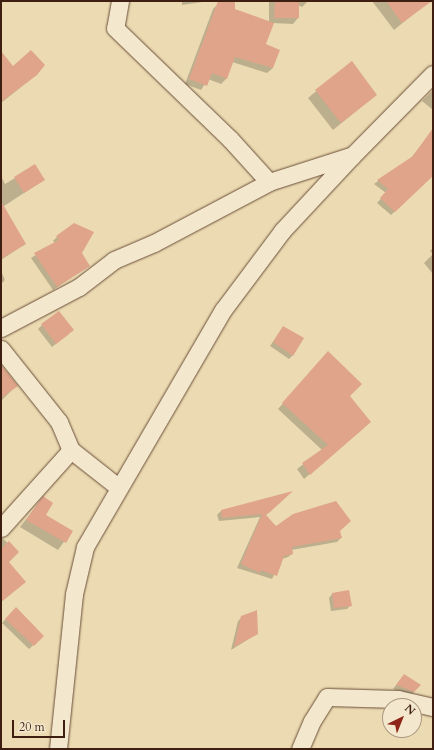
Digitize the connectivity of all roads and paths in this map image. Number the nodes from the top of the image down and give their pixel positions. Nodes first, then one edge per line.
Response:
1 (120, 1) edge
2 (433, 74) edge
3 (352, 156) junction
4 (269, 182) junction
5 (1, 328) edge
6 (1, 349) edge
7 (71, 450) junction
8 (118, 487) junction
9 (1, 528) edge
10 (433, 707) edge
11 (58, 749) edge
12 (300, 749) edge

1 - 4 street
2 - 3 street
3 - 4 street
3 - 8 street
4 - 5 street
6 - 7 street
7 - 8 street
7 - 9 street
8 - 11 street
10 - 12 street

